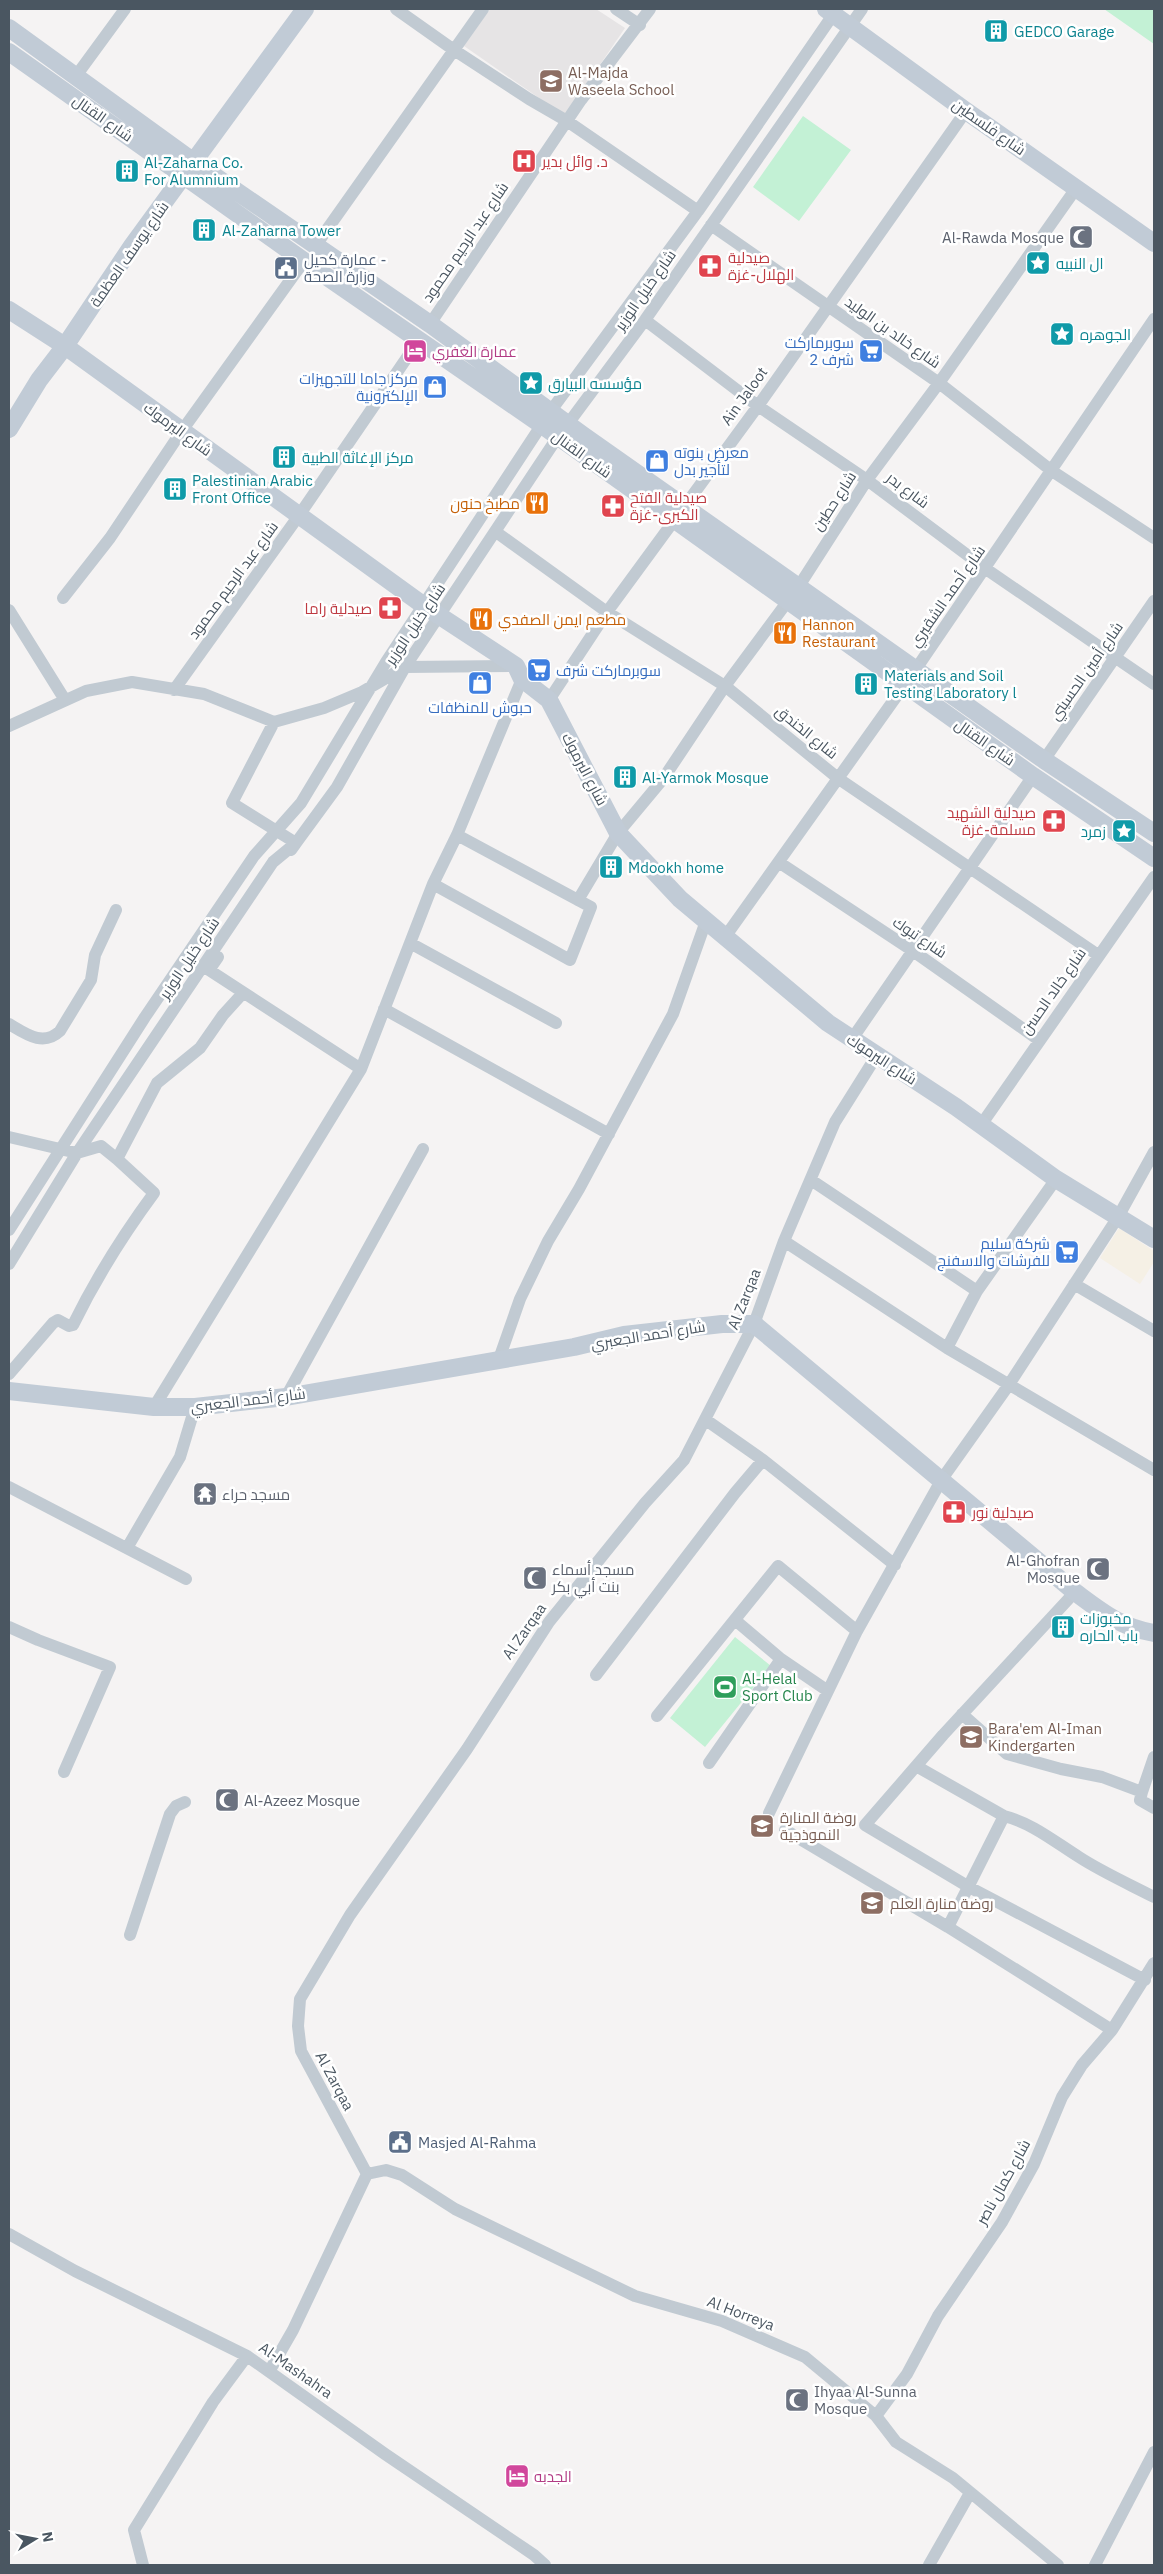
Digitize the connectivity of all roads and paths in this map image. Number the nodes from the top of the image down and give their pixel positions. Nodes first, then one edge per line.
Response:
1 (125, 9) edge
2 (305, 9) edge
3 (396, 9) edge
4 (483, 9) edge
5 (616, 9) edge
6 (650, 9) edge
7 (862, 9) edge
8 (832, 10) edge
9 (640, 25) junction
10 (850, 26) junction
11 (9, 28) edge
12 (454, 50) junction
13 (9, 52) edge
14 (76, 76) junction
15 (966, 111) junction
16 (567, 121) junction
17 (190, 169) junction
18 (1077, 187) junction
19 (698, 211) junction
20 (711, 225) junction
21 (1154, 243) edge
22 (316, 245) junction
23 (304, 261) junction
24 (828, 306) junction
25 (9, 310) edge
26 (1154, 319) edge
27 (645, 320) junction
28 (430, 324) junction
29 (419, 340) junction
30 (65, 346) junction
31 (939, 383) junction
32 (758, 406) junction
33 (546, 419) junction
34 (9, 429) edge
35 (563, 430) junction
36 (181, 432) junction
37 (1052, 472) junction
38 (867, 480) junction
39 (686, 506) junction
40 (300, 514) junction
41 (675, 520) junction
42 (496, 532) junction
43 (1154, 538) edge
44 (986, 569) junction
45 (799, 586) junction
46 (63, 598) dead end
47 (788, 600) junction
48 (1154, 600) edge
49 (423, 604) junction
50 (9, 610) edge
51 (607, 612) junction
52 (440, 615) junction
53 (1116, 656) junction
54 (405, 666) junction
55 (916, 669) junction
56 (519, 673) junction
57 (1154, 684) edge
58 (372, 685) junction
59 (904, 685) junction
60 (725, 686) junction
61 (174, 690) junction
62 (65, 700) junction
63 (549, 700) junction
64 (274, 722) junction
65 (9, 726) edge
66 (1044, 760) junction
67 (1032, 776) junction
68 (839, 779) junction
69 (276, 831) junction
70 (618, 833) junction
71 (1154, 833) edge
72 (457, 835) junction
73 (296, 843) junction
74 (1154, 858) edge
75 (780, 863) junction
76 (971, 867) junction
77 (1154, 877) edge
78 (433, 884) junction
79 (578, 900) junction
80 (116, 910) dead end
81 (706, 921) junction
82 (725, 937) junction
83 (410, 943) junction
84 (913, 951) junction
85 (1098, 955) junction
86 (243, 993) junction
87 (384, 1009) junction
88 (556, 1023) dead end
89 (9, 1024) edge
90 (852, 1039) junction
91 (1039, 1040) junction
92 (877, 1054) junction
93 (361, 1070) junction
94 (981, 1125) junction
95 (609, 1134) junction
96 (9, 1137) edge
97 (61, 1149) junction
98 (423, 1149) dead end
99 (1154, 1152) edge
100 (77, 1153) junction
101 (117, 1159) junction
102 (1056, 1179) junction
103 (812, 1180) junction
104 (1118, 1217) junction
105 (9, 1230) edge
106 (1154, 1239) edge
107 (784, 1241) junction
108 (9, 1264) edge
109 (1074, 1284) junction
110 (977, 1291) junction
111 (754, 1324) junction
112 (1154, 1331) edge
113 (946, 1348) junction
114 (499, 1359) junction
115 (9, 1374) edge
116 (1008, 1386) junction
117 (9, 1391) edge
118 (286, 1397) junction
119 (154, 1407) junction
120 (195, 1407) junction
121 (706, 1420) junction
122 (763, 1460) junction
123 (1154, 1470) edge
124 (942, 1478) junction
125 (9, 1486) edge
126 (127, 1548) junction
127 (895, 1565) junction
128 (186, 1578) dead end
129 (1075, 1592) junction
130 (735, 1620) junction
131 (9, 1627) edge
132 (857, 1631) junction
133 (1154, 1634) edge
134 (781, 1660) junction
135 (596, 1675) dead end
136 (828, 1691) junction
137 (962, 1714) junction
138 (657, 1716) dead end
139 (1154, 1757) edge
140 (709, 1763) dead end
141 (916, 1766) junction
142 (64, 1772) dead end
143 (1142, 1792) junction
144 (185, 1802) dead end
145 (1154, 1808) edge
146 (769, 1813) dead end
147 (1004, 1816) junction
148 (785, 1830) dead end
149 (970, 1887) junction
150 (1154, 1896) edge
151 (948, 1927) junction
152 (130, 1935) dead end
153 (1154, 1963) edge
154 (1145, 1980) junction
155 (1112, 2030) junction
156 (367, 2174) junction
157 (9, 2234) edge
158 (247, 2356) junction
159 (270, 2370) junction
160 (876, 2416) junction
161 (1154, 2452) edge
162 (970, 2493) junction
163 (143, 2565) edge
164 (545, 2565) edge
165 (929, 2565) edge
166 (1058, 2565) edge
167 (1095, 2565) edge

1 - 14 street
2 - 17 street, شارع يوسف العظمة
3 - 12 street
4 - 12 street
5 - 9 street
6 - 9 street, شارع عبد الرحيم محمود
7 - 10 street, شارع خليل الوزير
8 - 10 street, شارع فلسطين
8 - 19 street, شارع خليل الوزير
9 - 16 street, شارع عبد الرحيم محمود
10 - 15 street, شارع فلسطين
10 - 20 street, شارع خليل الوزير
11 - 14 street, شارع القنال
12 - 16 street
12 - 22 street
13 - 17 street, شارع القنال
14 - 17 street, شارع القنال
15 - 18 street, شارع فلسطين
15 - 24 street, Ain Jaloot
16 - 19 street
16 - 28 street, شارع عبد الرحيم محمود
17 - 22 street, شارع القنال
17 - 23 street, شارع القنال
17 - 30 street, شارع يوسف العظمة
18 - 21 street, شارع فلسطين
18 - 31 street, شارع حطين
19 - 33 street, شارع خليل الوزير
20 - 24 street, شارع خالد بن الوليد
20 - 27 street, شارع خليل الوزير
22 - 28 street, شارع القنال
23 - 29 street, شارع القنال
23 - 36 street
24 - 31 street, شارع خالد بن الوليد
24 - 32 street, Ain Jaloot
25 - 30 street, شارع اليرموك
26 - 37 street, شارع أحمد الشقيري
27 - 32 street, شارع بدر
27 - 35 street, شارع خليل الوزير
28 - 33 street, شارع القنال
29 - 33 street, شارع القنال
29 - 40 street, شارع عبد الرحيم محمود
30 - 34 street, شارع يوسف العظمة
30 - 36 street, شارع اليرموك
31 - 37 street, شارع خالد بن الوليد
31 - 38 street, شارع حطين
32 - 38 street, شارع بدر
32 - 39 street, Ain Jaloot
33 - 35 street, شارع القنال
33 - 49 street, شارع خليل الوزير
35 - 39 street, شارع القنال
35 - 41 street, شارع القنال
35 - 42 street, شارع خليل الوزير
36 - 40 street, شارع اليرموك
36 - 46 street
37 - 43 street, شارع خالد بن الوليد
37 - 44 street, شارع أحمد الشقيري
38 - 44 street, شارع بدر
38 - 45 street, شارع حطين
39 - 41 street, Ain Jaloot
39 - 45 street, شارع القنال
40 - 49 street, شارع اليرموك
40 - 61 street, شارع عبد الرحيم محمود
41 - 47 street, شارع القنال
41 - 51 street, Ain Jaloot
42 - 51 street, شارع الخندق
42 - 52 street, شارع خليل الوزير
44 - 53 street, شارع بدر
44 - 55 street, شارع أحمد الشقيري
45 - 47 street, شارع حطين
45 - 55 street, شارع القنال
47 - 59 street, شارع القنال
47 - 60 street, شارع حطين
48 - 53 street, شارع أمين الحسيني
49 - 52 street, شارع اليرموك
49 - 58 street, شارع خليل الوزير
50 - 62 street
51 - 60 street, شارع الخندق
51 - 63 street, Ain Jaloot
52 - 54 street, شارع خليل الوزير
52 - 56 street, شارع اليرموك
53 - 57 street, شارع بدر
53 - 66 street, شارع أمين الحسيني
54 - 56 street
54 - 58 street
54 - 73 street, شارع خليل الوزير
55 - 59 street, شارع أحمد الشقيري
55 - 66 street, شارع القنال
56 - 63 street, شارع اليرموك
56 - 72 street
58 - 64 street
58 - 69 street, شارع خليل الوزير
59 - 67 street, شارع القنال
59 - 68 street, شارع أحمد الشقيري
60 - 68 street, شارع الخندق
60 - 70 street, شارع حطين
61 - 62 street
61 - 64 street
62 - 65 street
63 - 70 street, شارع اليرموك
64 - 69 street
66 - 71 street, شارع القنال
67 - 74 street, شارع القنال
67 - 76 street
68 - 75 street, شارع أحمد الشقيري
68 - 76 street, شارع الخندق
69 - 73 street
69 - 97 street, شارع خليل الوزير
70 - 79 street, شارع حطين
70 - 81 street, شارع اليرموك
72 - 78 street
72 - 79 street
73 - 86 street
73 - 100 street, شارع خليل الوزير
75 - 82 street, شارع أحمد الشقيري
75 - 84 street, شارع تبوك
76 - 84 street
76 - 85 street, شارع الخندق
77 - 85 street, شارع خالد الحسن
78 - 79 street
78 - 83 street
80 - 89 street
81 - 82 street, شارع اليرموك
81 - 95 street
82 - 90 street, شارع اليرموك
83 - 87 street
83 - 88 street
84 - 90 street
84 - 91 street, شارع تبوك
85 - 91 street, شارع خالد الحسن
86 - 93 street
86 - 101 street
87 - 93 street
87 - 95 street
90 - 92 street, شارع اليرموك
91 - 94 street, شارع خالد الحسن
92 - 94 street, شارع اليرموك
92 - 103 street, Al Zarqaa
93 - 119 street
94 - 102 street, شارع اليرموك
95 - 114 street
96 - 97 street
97 - 100 street
97 - 105 street, شارع خليل الوزير
98 - 118 street
99 - 104 street
100 - 101 street
100 - 108 street, شارع خليل الوزير
101 - 115 street
102 - 104 street, شارع اليرموك
102 - 110 street
103 - 107 street, Al Zarqaa
103 - 110 street
104 - 106 street, شارع اليرموك
104 - 109 street
107 - 111 street, Al Zarqaa
107 - 113 street
109 - 112 street
109 - 116 street
110 - 113 street
111 - 114 street, شارع أحمد الجعبري
111 - 121 street, Al Zarqaa
111 - 124 street
113 - 116 street
114 - 118 street, شارع أحمد الجعبري
116 - 123 street
116 - 124 street
117 - 119 street, شارع أحمد الجعبري
118 - 120 street, شارع أحمد الجعبري
119 - 120 street, شارع أحمد الجعبري
120 - 126 street
121 - 122 street
121 - 156 street, Al Zarqaa
122 - 127 street
122 - 135 street
124 - 127 street
124 - 129 street
125 - 126 street
126 - 128 street
127 - 132 street
129 - 133 street
129 - 137 street
130 - 132 street
130 - 134 street
130 - 138 street
131 - 142 street
132 - 136 street
134 - 136 street
134 - 140 street
136 - 146 street
137 - 141 street
137 - 143 street
139 - 143 street
141 - 147 street
141 - 149 street
143 - 145 street
144 - 152 street
147 - 149 street
147 - 150 street
148 - 151 street
149 - 151 street
149 - 154 street
151 - 155 street
153 - 154 street, شارع كمال ناصر
154 - 155 street, شارع كمال ناصر
155 - 160 street, شارع كمال ناصر
156 - 159 street
156 - 160 street, Al Horreya
157 - 158 street, Al-Mashahra
158 - 159 street, Al-Mashahra
158 - 163 street
159 - 164 street, Al-Mashahra
160 - 162 street, Al Horreya
161 - 167 street
162 - 165 street
162 - 166 street, Al Horreya

